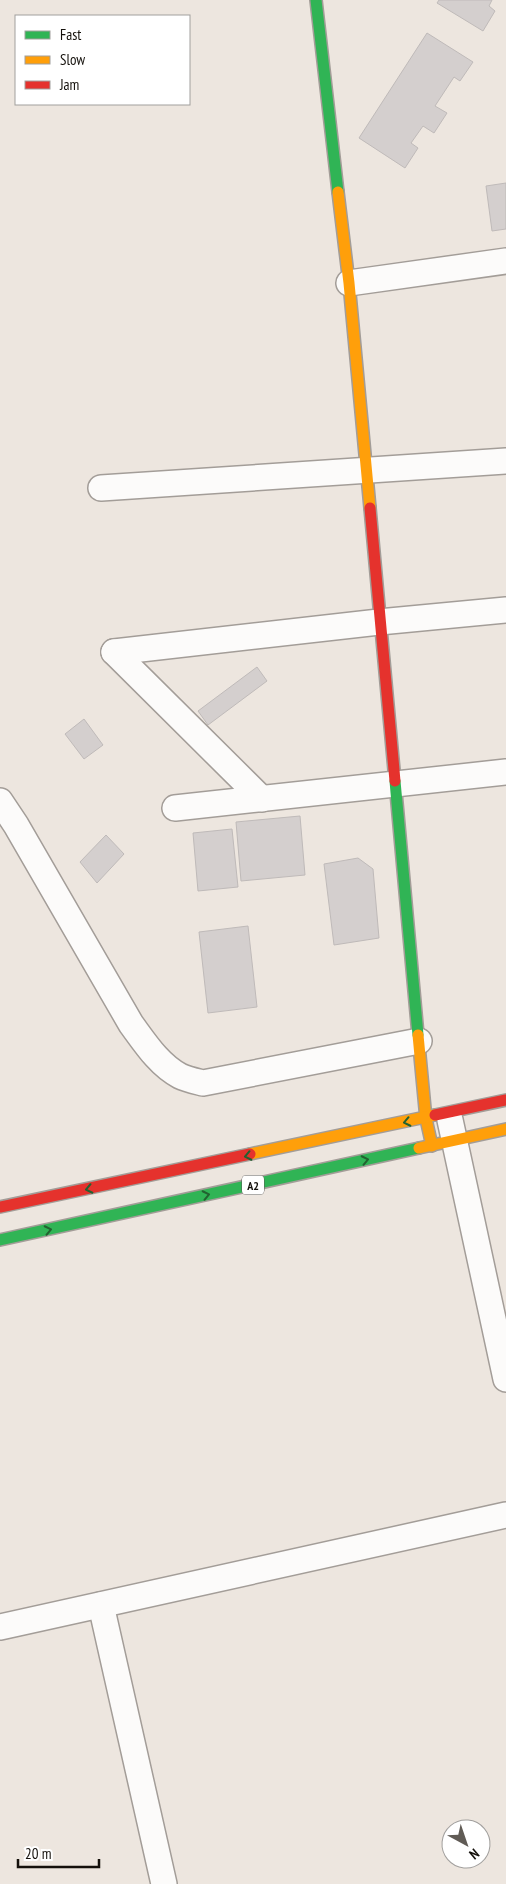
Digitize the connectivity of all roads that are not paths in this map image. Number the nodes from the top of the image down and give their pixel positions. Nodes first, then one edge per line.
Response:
1 (316, 0) edge
2 (506, 260) edge
3 (349, 283) junction
4 (506, 461) edge
5 (367, 470) junction
6 (101, 488) dead end
7 (506, 610) edge
8 (379, 622) junction
9 (506, 772) edge
10 (395, 783) junction
11 (262, 799) junction
12 (0, 801) edge
13 (175, 808) dead end
14 (419, 1041) junction
15 (506, 1100) edge
16 (437, 1116) junction
17 (506, 1129) edge
18 (443, 1143) junction
19 (0, 1207) edge
20 (0, 1240) edge
21 (506, 1379) edge
22 (506, 1515) edge
23 (101, 1605) junction
24 (0, 1627) edge
25 (164, 1884) edge

1 - 3 main road
2 - 3 street
3 - 5 main road
4 - 5 street
5 - 6 street
5 - 8 main road
7 - 8 street
8 - 10 main road
8 - 11 street
9 - 10 street
10 - 11 street
10 - 14 main road
11 - 13 street
12 - 14 street
14 - 16 main road
15 - 16 main road, A2
16 - 18 street
16 -> 19 main road, A2
17 - 18 main road, A2
20 -> 18 main road, A2
18 - 21 street
22 - 23 street
23 - 24 street
23 - 25 street

